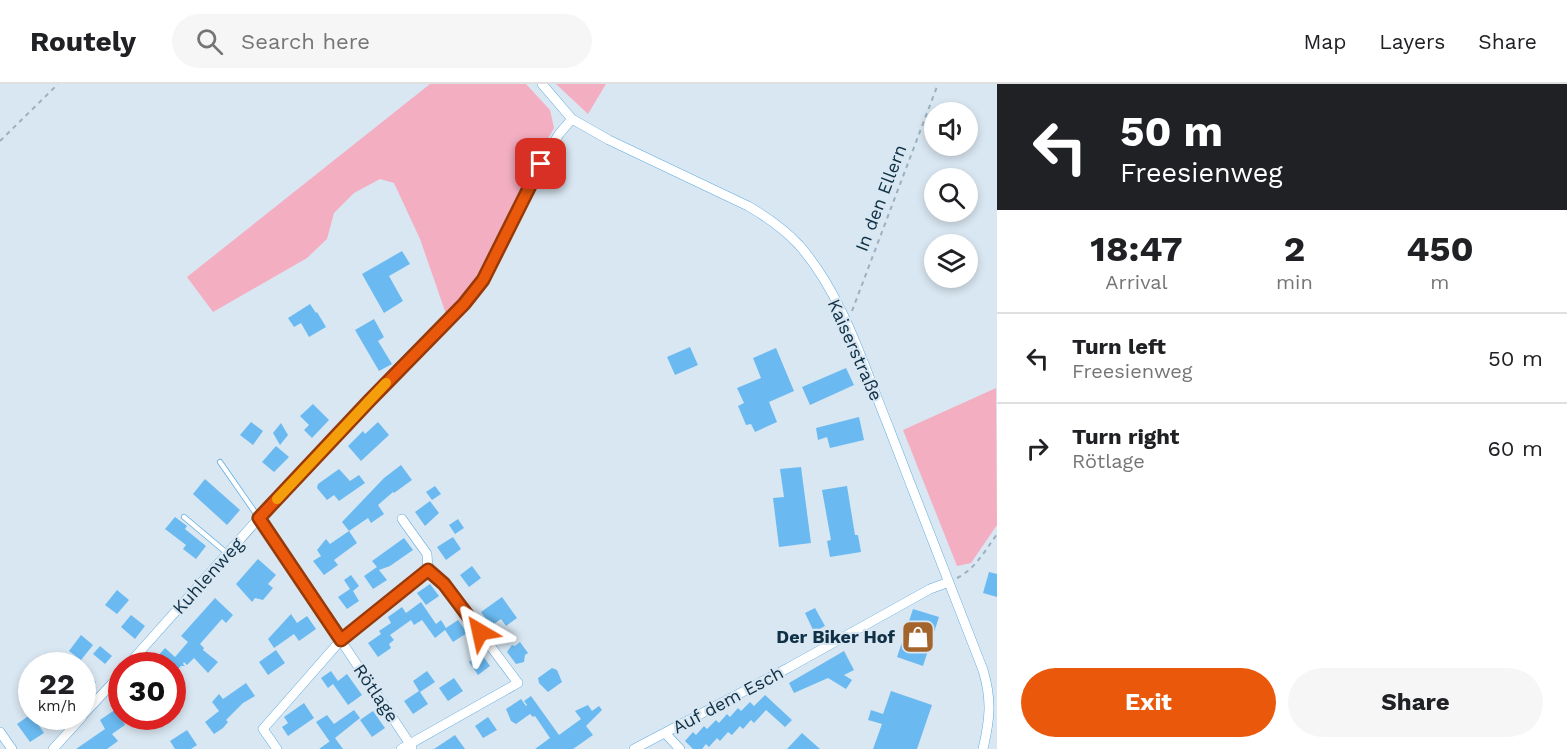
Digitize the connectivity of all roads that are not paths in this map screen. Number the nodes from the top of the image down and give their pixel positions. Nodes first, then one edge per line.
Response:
1 (542, 84) edge
2 (572, 119) junction
3 (220, 462) dead end
4 (184, 517) dead end
5 (259, 518) junction
6 (402, 519) dead end
7 (228, 554) junction
8 (428, 570) junction
9 (949, 582) junction
10 (341, 640) junction
11 (140, 652) edge
12 (108, 688) edge
13 (96, 701) edge
14 (70, 730) edge
15 (0, 732) edge
16 (665, 733) junction
17 (411, 746) edge
18 (12, 749) edge
19 (53, 749) edge
20 (277, 749) edge
21 (401, 749) edge
22 (634, 749) edge
23 (680, 749) edge
24 (983, 749) edge

1 - 2 street, Kaiserstraße
2 - 5 street, Kuhlenweg
2 - 9 street, Kaiserstraße
3 - 5 lane
4 - 7 lane
5 - 7 street, Kuhlenweg
5 - 10 street, Rötlage
6 - 8 street
7 - 11 street, Kuhlenweg
8 - 10 street
8 - 17 street
9 - 16 street, Auf dem Esch
9 - 24 street, Kaiserstraße
10 - 17 street, Rötlage
10 - 20 street
12 - 13 street
14 - 19 street
15 - 18 street
16 - 22 street, Auf dem Esch
16 - 23 street
17 - 21 street

